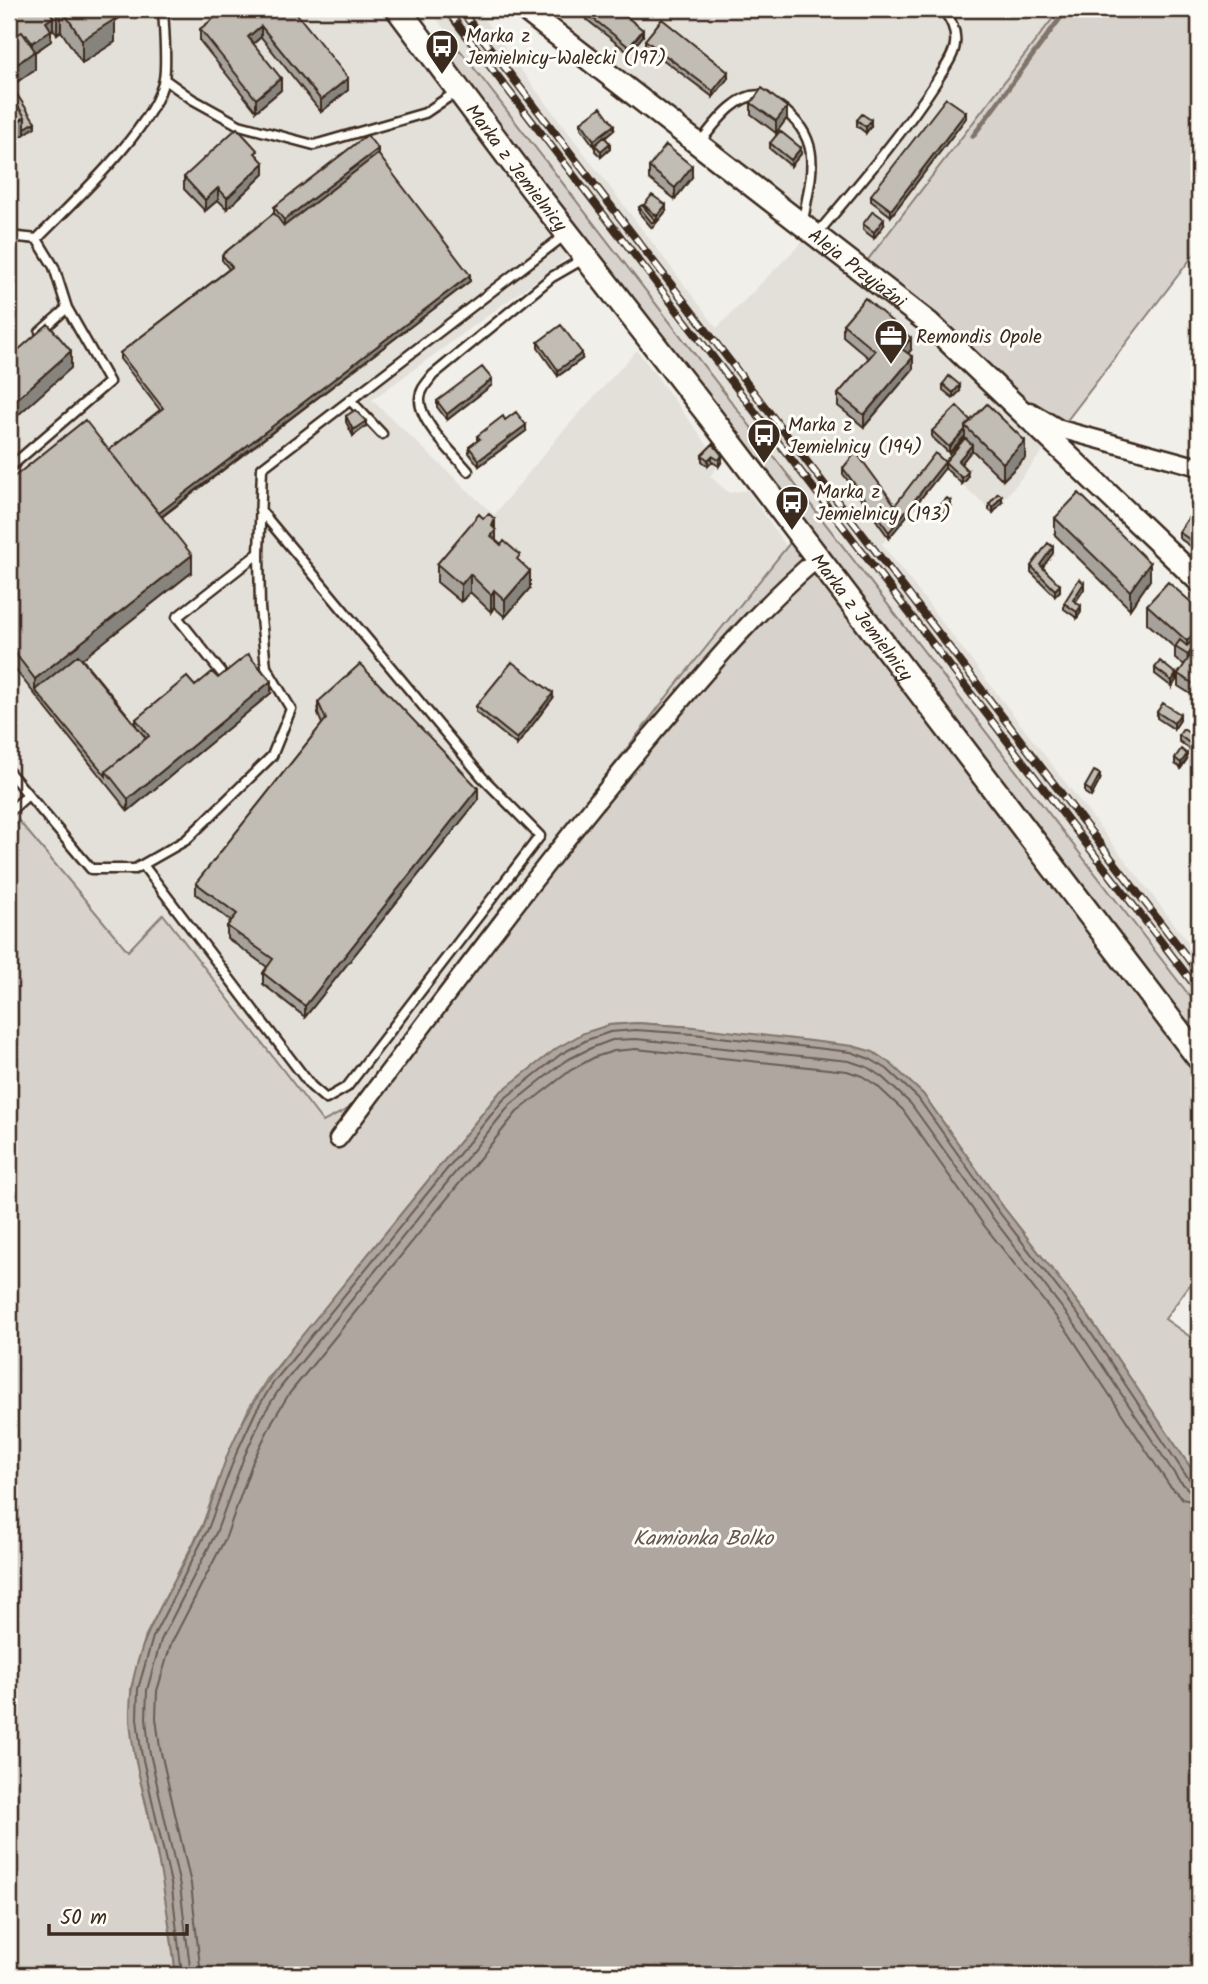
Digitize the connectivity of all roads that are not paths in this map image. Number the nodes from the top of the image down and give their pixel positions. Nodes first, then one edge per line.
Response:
1 (163, 9) edge
2 (398, 9) edge
3 (524, 9) edge
4 (943, 9) edge
5 (164, 79) junction
6 (459, 90) junction
7 (699, 144) junction
8 (809, 230) junction
9 (567, 233) junction
10 (9, 236) edge
11 (37, 239) junction
12 (586, 257) junction
13 (67, 308) junction
14 (33, 338) edge
15 (350, 400) junction
16 (1009, 400) junction
17 (382, 434) dead end
18 (1199, 467) edge
19 (9, 468) edge
20 (468, 471) dead end
21 (260, 510) junction
22 (259, 553) junction
23 (818, 558) junction
24 (1199, 581) edge
25 (229, 681) edge
26 (9, 772) edge
27 (28, 795) junction
28 (9, 812) edge
29 (143, 865) junction
30 (1199, 1058) edge
31 (338, 1139) dead end

1 - 5 lane
2 - 6 main road, Marka z Jemielnicy
3 - 7 street, Aleja Przyjaźni
4 - 8 lane
5 - 6 lane
5 - 11 lane
6 - 9 main road, Marka z Jemielnicy
7 - 8 street, Aleja Przyjaźni
7 - 8 lane
8 - 16 street, Aleja Przyjaźni
9 - 12 main road, Marka z Jemielnicy
9 - 15 lane
10 - 11 lane
11 - 13 lane
12 - 20 lane
12 - 23 main road, Marka z Jemielnicy
13 - 14 lane
13 - 19 lane
15 - 17 lane
15 - 21 lane
16 - 18 street
16 - 24 street, Aleja Przyjaźni
21 - 22 lane
21 - 29 lane
22 - 25 lane
22 - 29 lane
23 - 30 main road, Marka z Jemielnicy
23 - 31 street
26 - 27 lane
27 - 28 lane
27 - 29 lane

